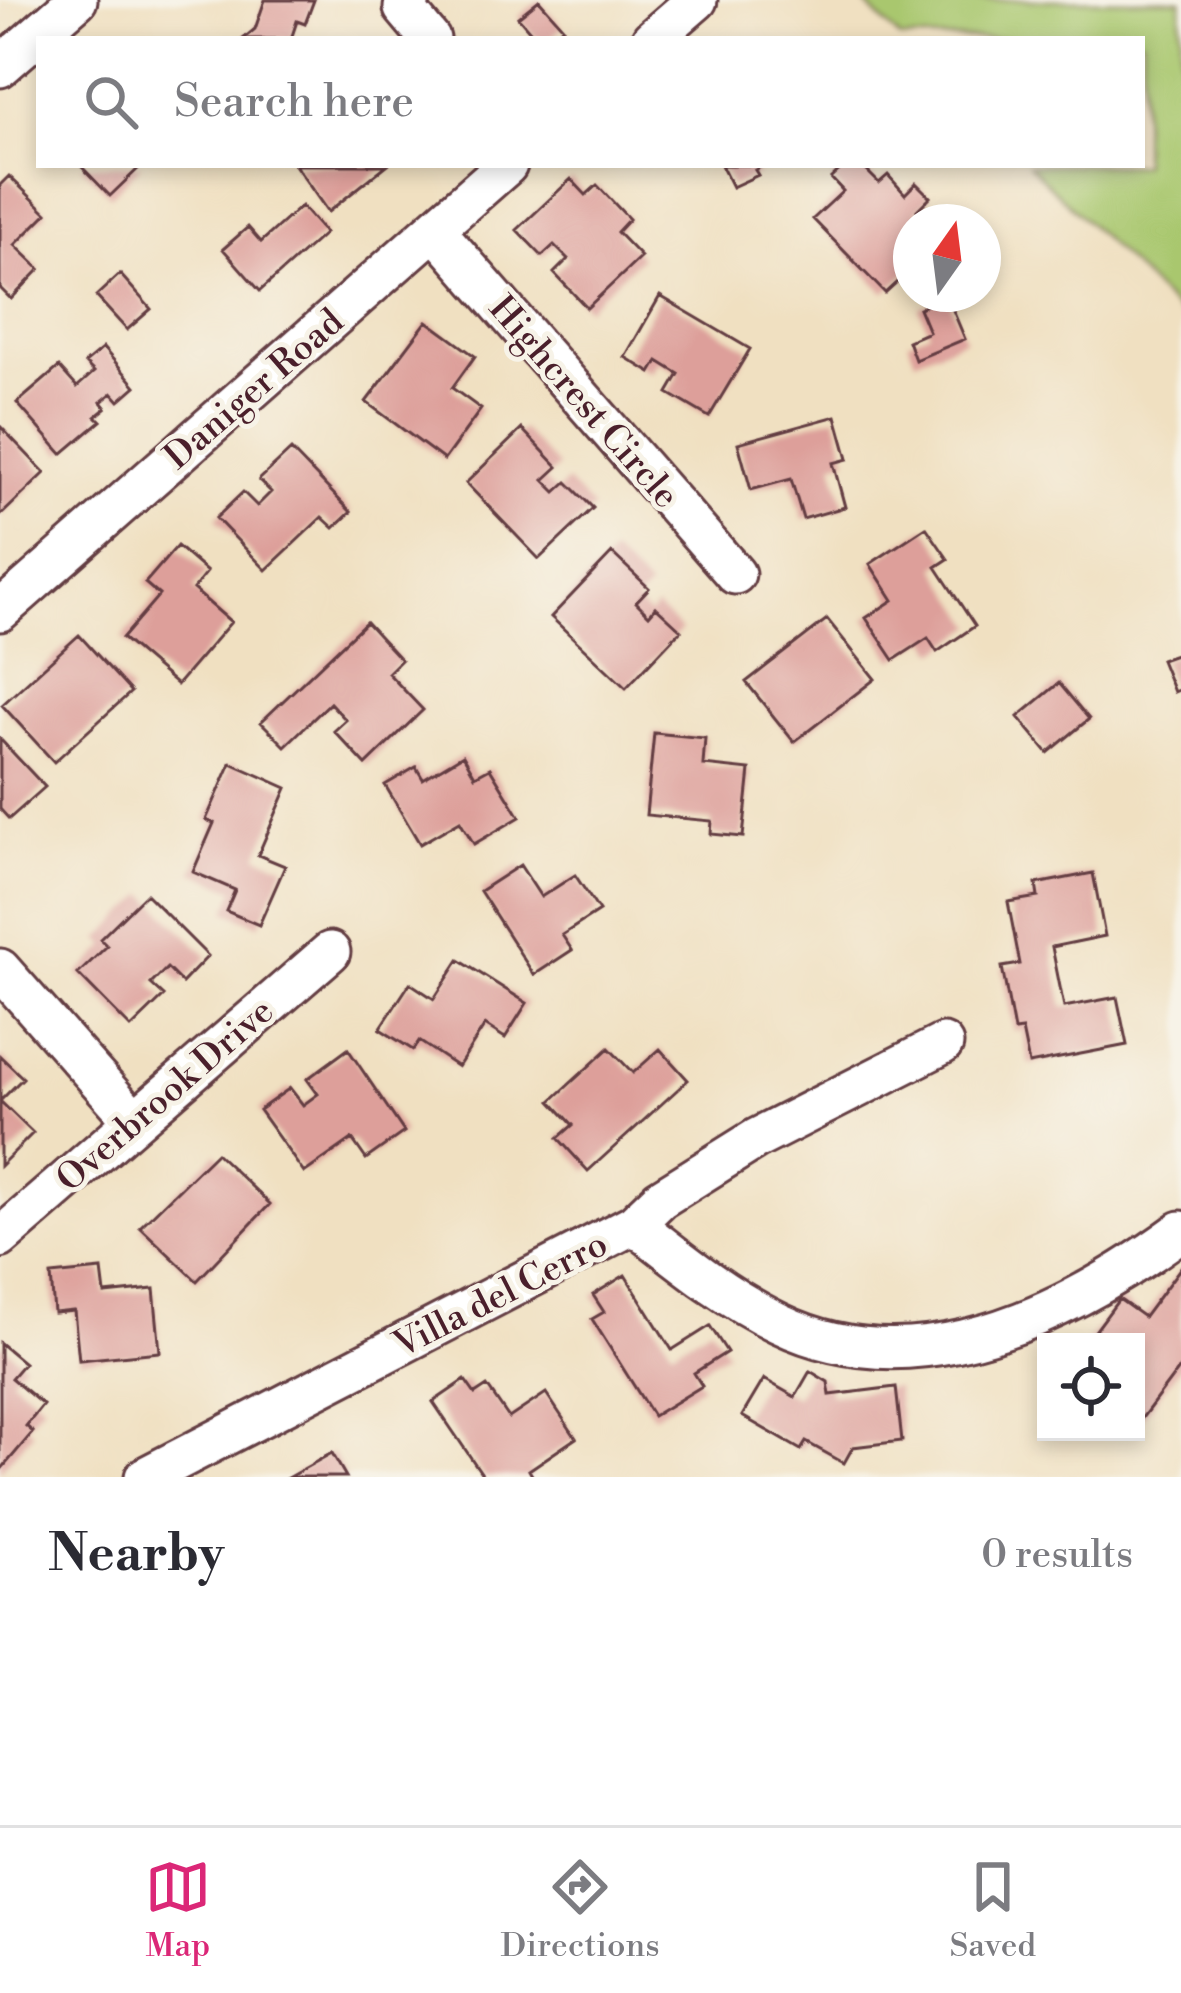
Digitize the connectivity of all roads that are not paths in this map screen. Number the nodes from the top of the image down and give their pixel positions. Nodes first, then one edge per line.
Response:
1 (77, 0) edge
2 (410, 0) edge
3 (697, 0) edge
4 (427, 36) edge
5 (655, 36) edge
6 (0, 67) edge
7 (504, 168) edge
8 (434, 229) junction
9 (735, 574) dead end
10 (0, 611) edge
11 (330, 952) dead end
12 (0, 969) edge
13 (943, 1044) dead end
14 (133, 1119) junction
15 (634, 1224) junction
16 (1181, 1231) edge
17 (0, 1238) edge
18 (145, 1477) edge

1 - 6 street
2 - 4 street
3 - 5 street
7 - 8 street, Daniger Road
8 - 9 street, Highcrest Circle
8 - 10 street, Daniger Road
11 - 14 street, Overbrook Drive
12 - 14 street
13 - 15 street
14 - 17 street, Overbrook Drive
15 - 16 street, Villa del Cerro
15 - 18 street, Villa del Cerro

